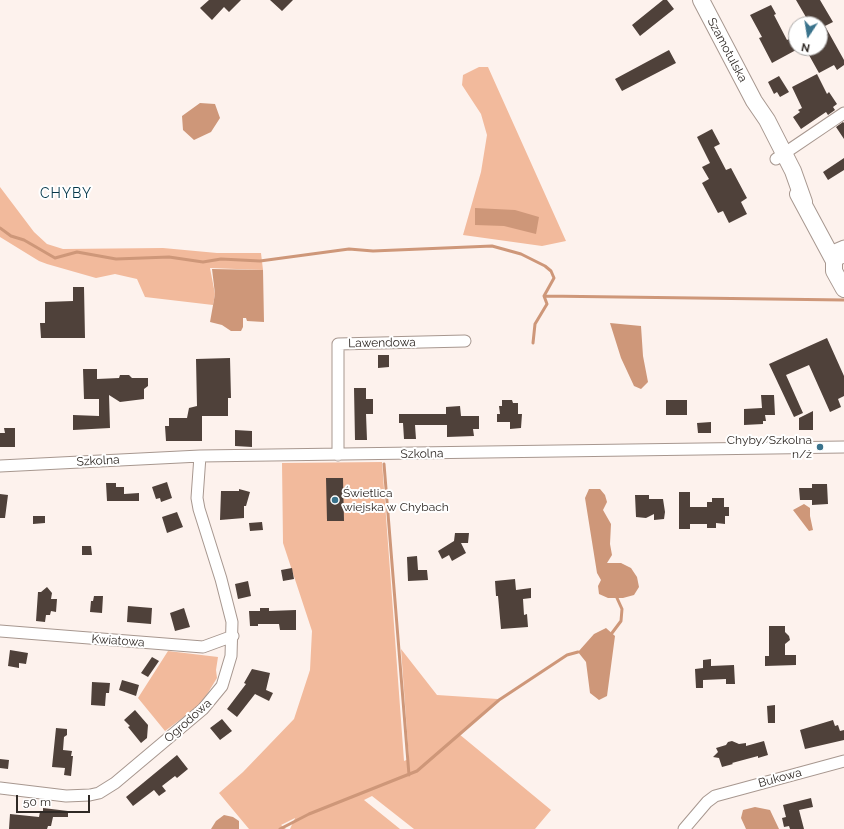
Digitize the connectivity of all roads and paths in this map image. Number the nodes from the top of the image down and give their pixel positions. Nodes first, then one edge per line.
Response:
1 (701, 0) edge
2 (844, 113) edge
3 (780, 156) junction
4 (839, 257) edge
5 (844, 289) edge
6 (465, 341) dead end
7 (844, 447) edge
8 (338, 455) junction
9 (200, 456) junction
10 (0, 466) edge
11 (0, 631) edge
12 (233, 636) junction
13 (844, 761) edge
14 (0, 788) edge
15 (684, 829) edge

1 - 3 street, Szamotulska
2 - 3 street
3 - 4 street, Szamotulska
4 - 5 street, Szamotulska
6 - 8 street, Lawendowa
7 - 8 street, Szkolna
8 - 9 street, Szkolna
9 - 10 street, Szkolna
9 - 12 street, Ogrodowa
11 - 12 street, Kwiatowa
12 - 14 street, Ogrodowa
13 - 15 street, Bukowa

